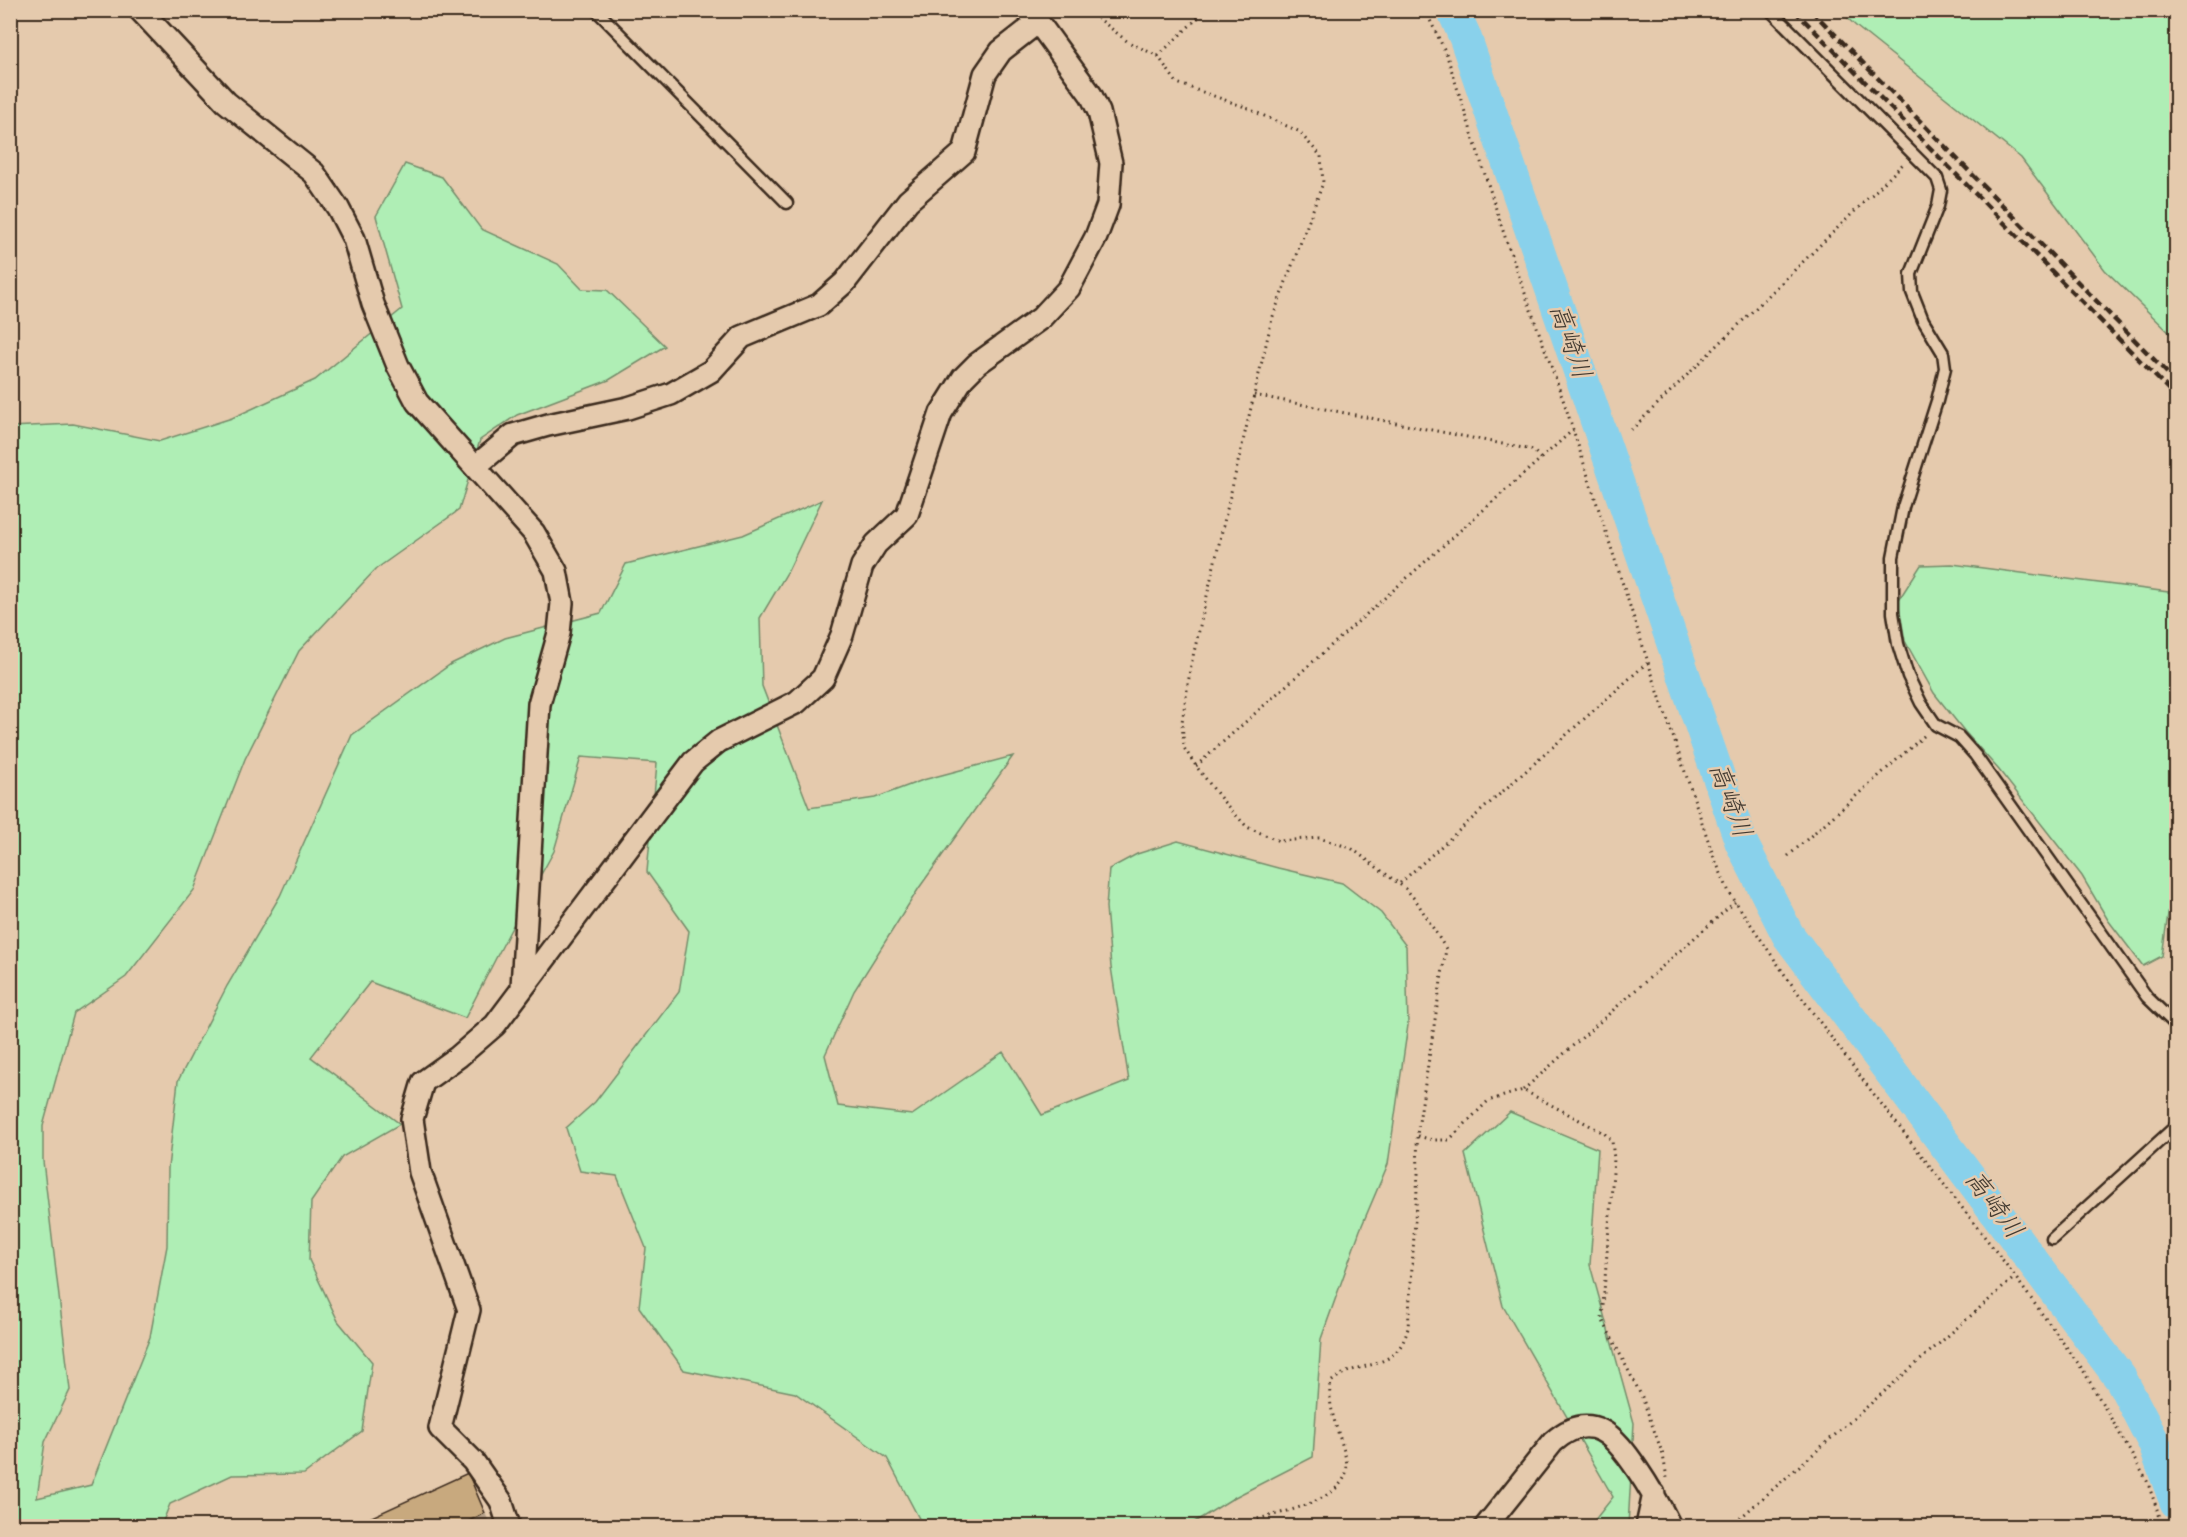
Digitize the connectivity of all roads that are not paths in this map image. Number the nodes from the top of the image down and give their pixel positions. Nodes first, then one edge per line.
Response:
1 (140, 10) edge
2 (596, 10) edge
3 (1770, 10) edge
4 (1033, 16) edge
5 (787, 203) dead end
6 (476, 466) junction
7 (522, 987) junction
8 (2176, 1025) edge
9 (2176, 1126) edge
10 (2052, 1239) dead end
11 (1661, 1490) junction
12 (509, 1527) edge
13 (1486, 1527) edge
14 (1647, 1527) edge
15 (1670, 1527) edge

1 - 6 street
2 - 5 lane
3 - 8 lane
4 - 6 street
4 - 7 street
6 - 7 street
7 - 12 street
9 - 10 lane
11 - 13 street
11 - 14 street
11 - 15 street

